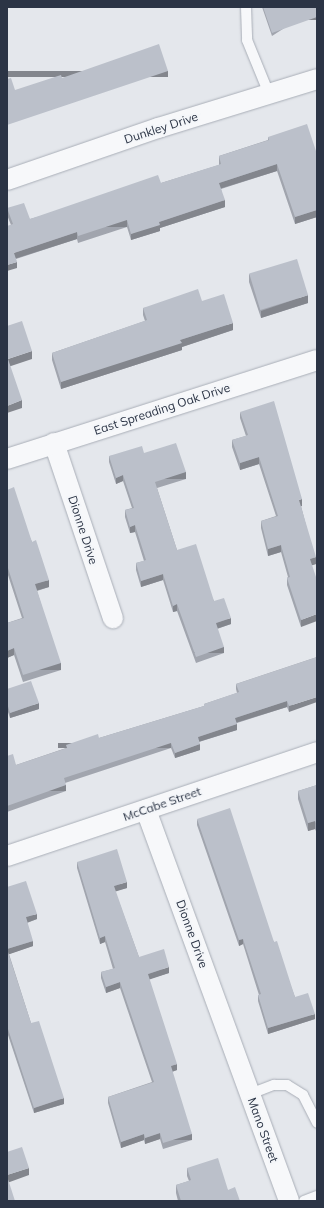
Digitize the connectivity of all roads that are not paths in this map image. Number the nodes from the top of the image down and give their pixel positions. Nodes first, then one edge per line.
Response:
1 (246, 7) edge
2 (317, 79) edge
3 (269, 94) junction
4 (7, 180) edge
5 (317, 360) edge
6 (54, 443) junction
7 (7, 459) edge
8 (113, 618) dead end
9 (317, 752) edge
10 (146, 810) junction
11 (7, 856) edge
12 (237, 1059) joint
13 (250, 1094) junction
14 (317, 1122) edge
15 (317, 1196) edge
16 (289, 1201) edge
17 (304, 1201) edge

1 - 3 lane
2 - 3 street, Dunkley Drive
3 - 4 street, Dunkley Drive
5 - 6 street, East Spreading Oak Drive
6 - 7 street, East Spreading Oak Drive
6 - 8 street, Dionne Drive
9 - 10 street, McCabe Street
10 - 11 street, McCabe Street
10 - 12 street, Dionne Drive
12 - 13 street, Mano Street
13 - 14 lane
13 - 16 street, Mano Street
15 - 17 lane

